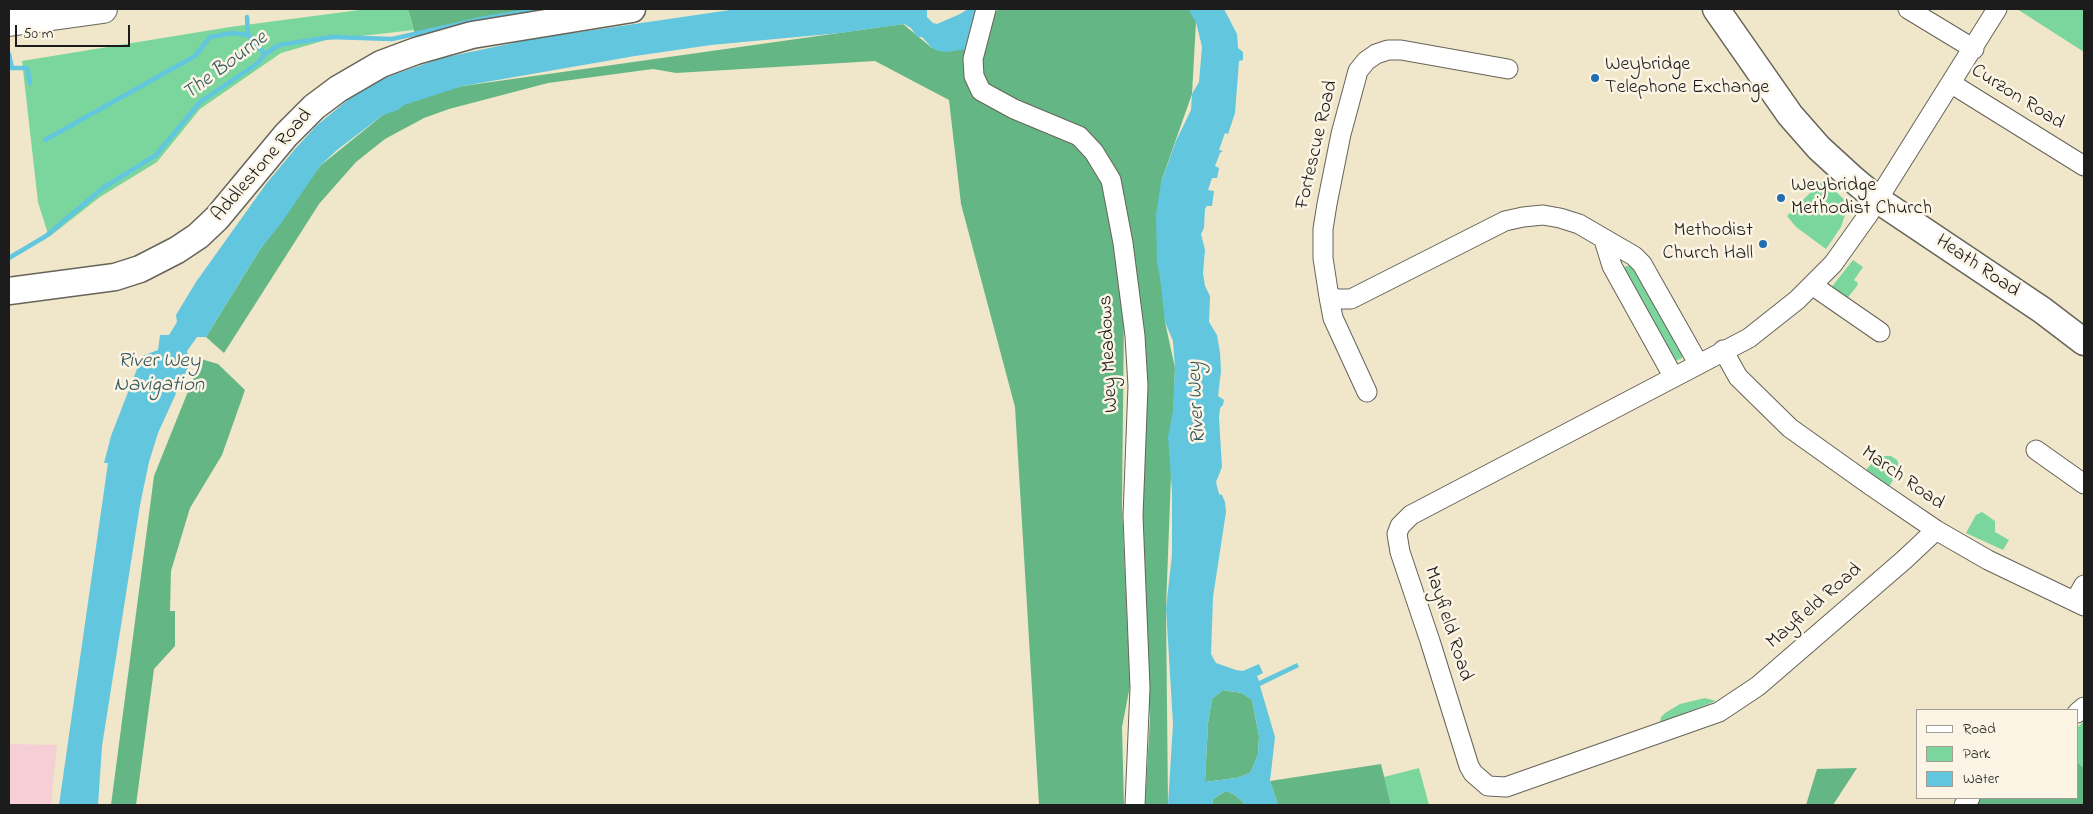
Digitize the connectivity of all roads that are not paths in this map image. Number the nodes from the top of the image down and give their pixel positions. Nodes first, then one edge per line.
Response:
1 (103, 9) edge
2 (632, 9) edge
3 (1716, 9) edge
4 (1908, 9) edge
5 (1997, 9) edge
6 (986, 12) edge
7 (9, 22) edge
8 (1974, 49) junction
9 (1508, 69) dead end
10 (1952, 84) junction
11 (2084, 166) edge
12 (1878, 200) junction
13 (1604, 240) junction
14 (1812, 285) junction
15 (9, 291) edge
16 (1329, 298) junction
17 (1880, 332) dead end
18 (2084, 342) edge
19 (1724, 350) junction
20 (1698, 363) junction
21 (1673, 376) junction
22 (1367, 392) dead end
23 (2036, 450) dead end
24 (2084, 484) edge
25 (1936, 530) junction
26 (2084, 585) edge
27 (2080, 604) edge
28 (1135, 805) edge

1 - 7 main road
2 - 15 street, Addlestone Road
3 - 12 street, Heath Road
4 - 8 street
5 - 8 street, Curzon Road
6 - 28 street, Wey Meadows
8 - 10 street, Curzon Road
9 - 16 street, Fortescue Road
10 - 11 street, Curzon Road
10 - 12 street, Curzon Road
12 - 14 street, Mayfield Road
12 - 18 street, Heath Road
13 - 16 street
13 - 20 street
13 - 21 street
14 - 17 street
14 - 19 street, Mayfield Road
16 - 22 street, Fortescue Road
19 - 20 street, Mayfield Road
19 - 25 street, March Road
20 - 21 street, Mayfield Road
21 - 25 street, Mayfield Road
23 - 24 street
25 - 27 street, March Road
26 - 27 street

